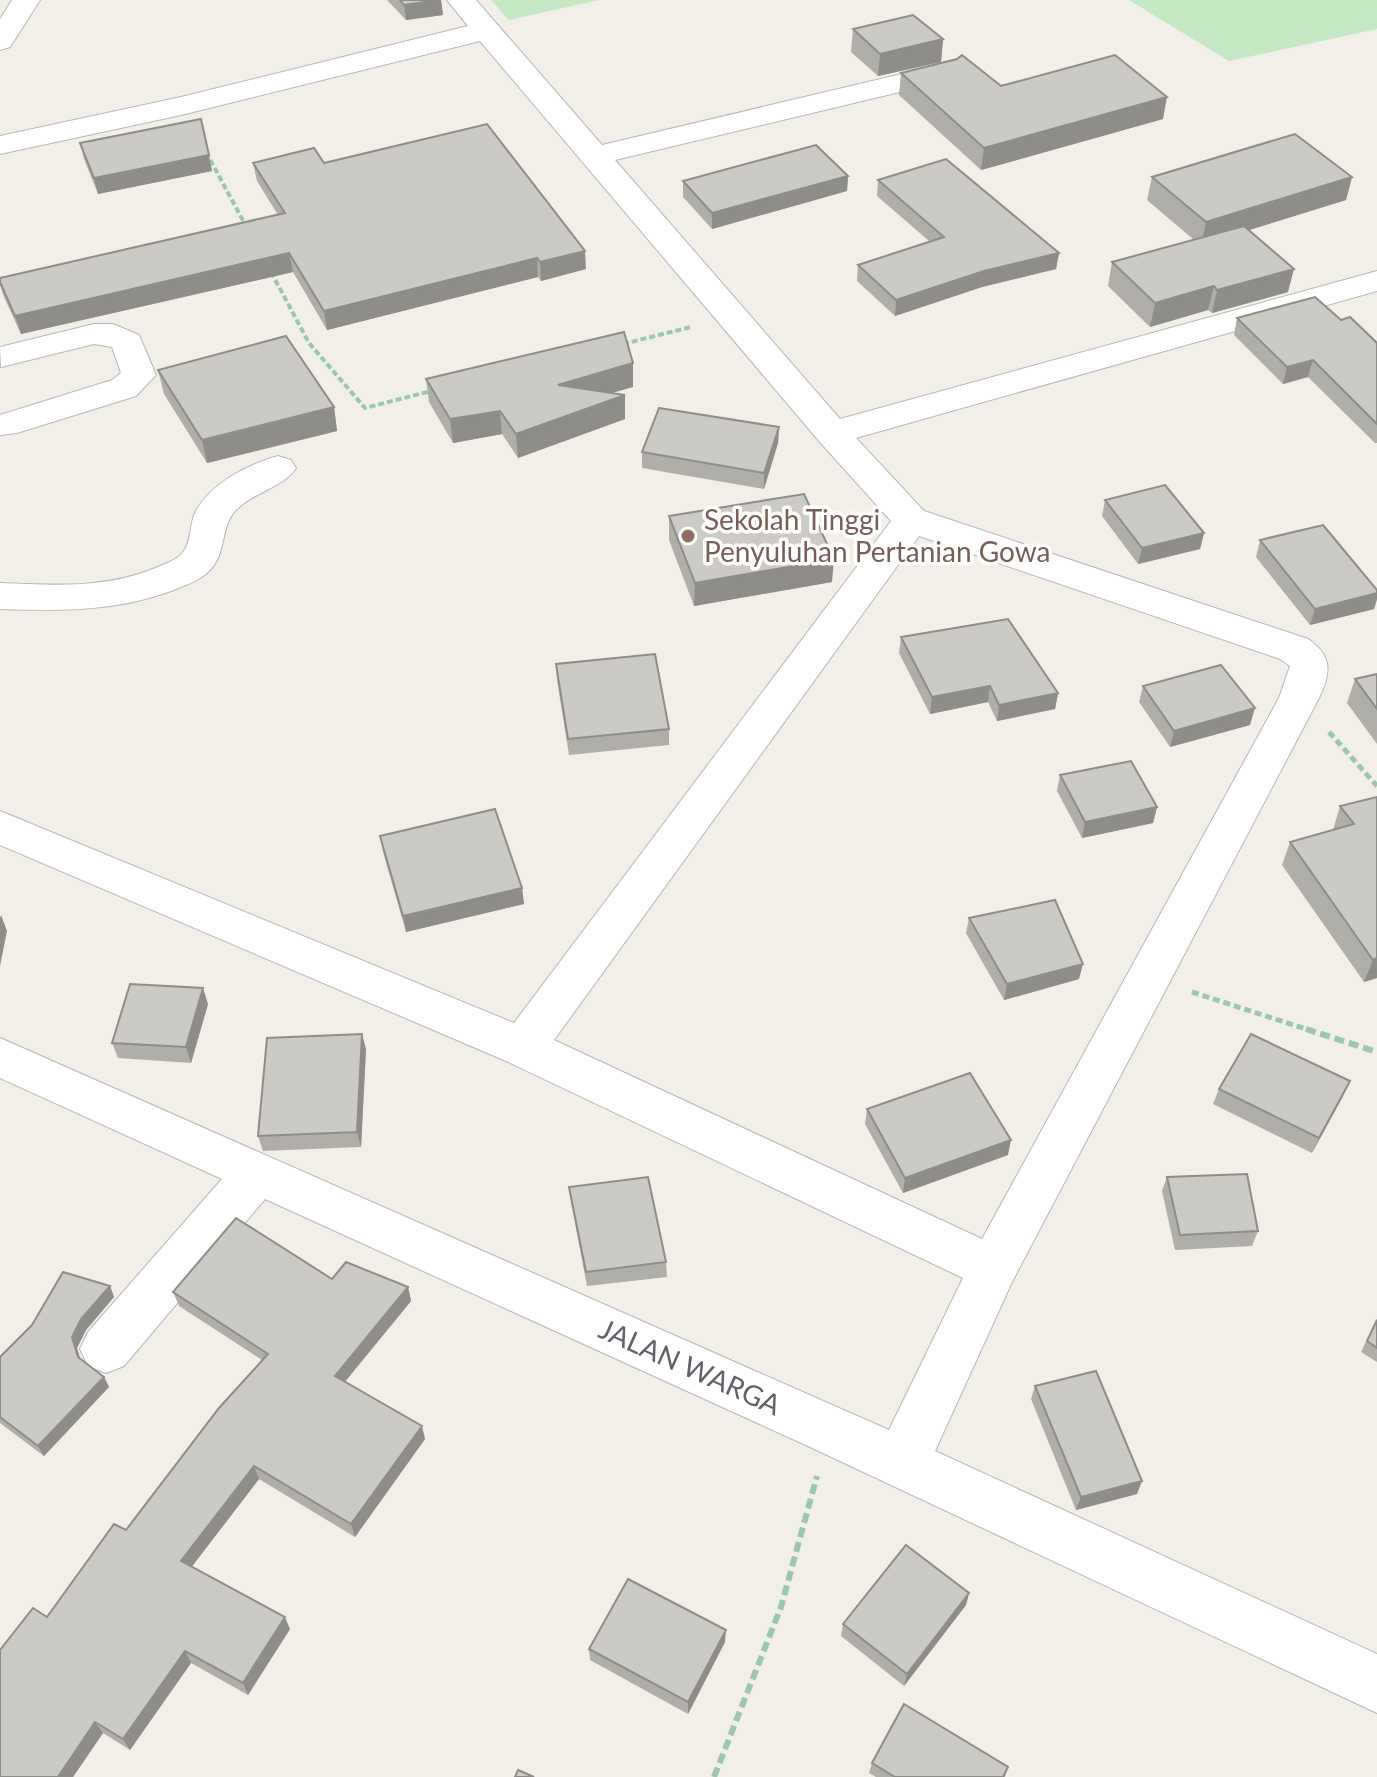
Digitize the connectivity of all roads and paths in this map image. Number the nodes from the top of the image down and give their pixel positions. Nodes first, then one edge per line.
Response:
1 (26, 0) edge
2 (461, 0) edge
3 (489, 30) junction
4 (0, 41) edge
5 (944, 73) edge
6 (181, 106) junction
7 (0, 145) edge
8 (594, 156) junction
9 (249, 231) edge
10 (264, 259) edge
11 (1377, 281) edge
12 (733, 317) junction
13 (610, 347) edge
14 (1, 356) edge
15 (441, 389) edge
16 (2, 427) edge
17 (832, 433) junction
18 (278, 468) dead end
19 (911, 520) junction
20 (0, 596) edge
21 (1299, 698) junction
22 (1377, 786) edge
23 (0, 827) edge
24 (1149, 978) junction
25 (523, 1047) junction
26 (1377, 1052) edge
27 (0, 1057) edge
28 (258, 1172) junction
29 (993, 1268) junction
30 (106, 1349) dead end
31 (829, 1429) junction
32 (901, 1464) junction
33 (1377, 1684) edge
34 (714, 1777) edge

1 - 4 street
2 - 3 street
3 - 6 street
3 - 8 street
5 - 8 street
6 - 7 street
6 - 9 path
8 - 12 street
10 - 15 path
11 - 17 street
12 - 13 path
12 - 17 street
14 - 16 street
14 - 16 street
17 - 19 street
18 - 20 street
19 - 21 street
19 - 25 street
21 - 22 path
21 - 24 street
23 - 25 street
24 - 26 path
24 - 29 street
25 - 29 street
27 - 28 street, JALAN WARGA
28 - 30 street
28 - 31 street, JALAN WARGA
29 - 32 street
31 - 32 street, JALAN WARGA
31 - 34 path
32 - 33 street, JALAN WARGA

